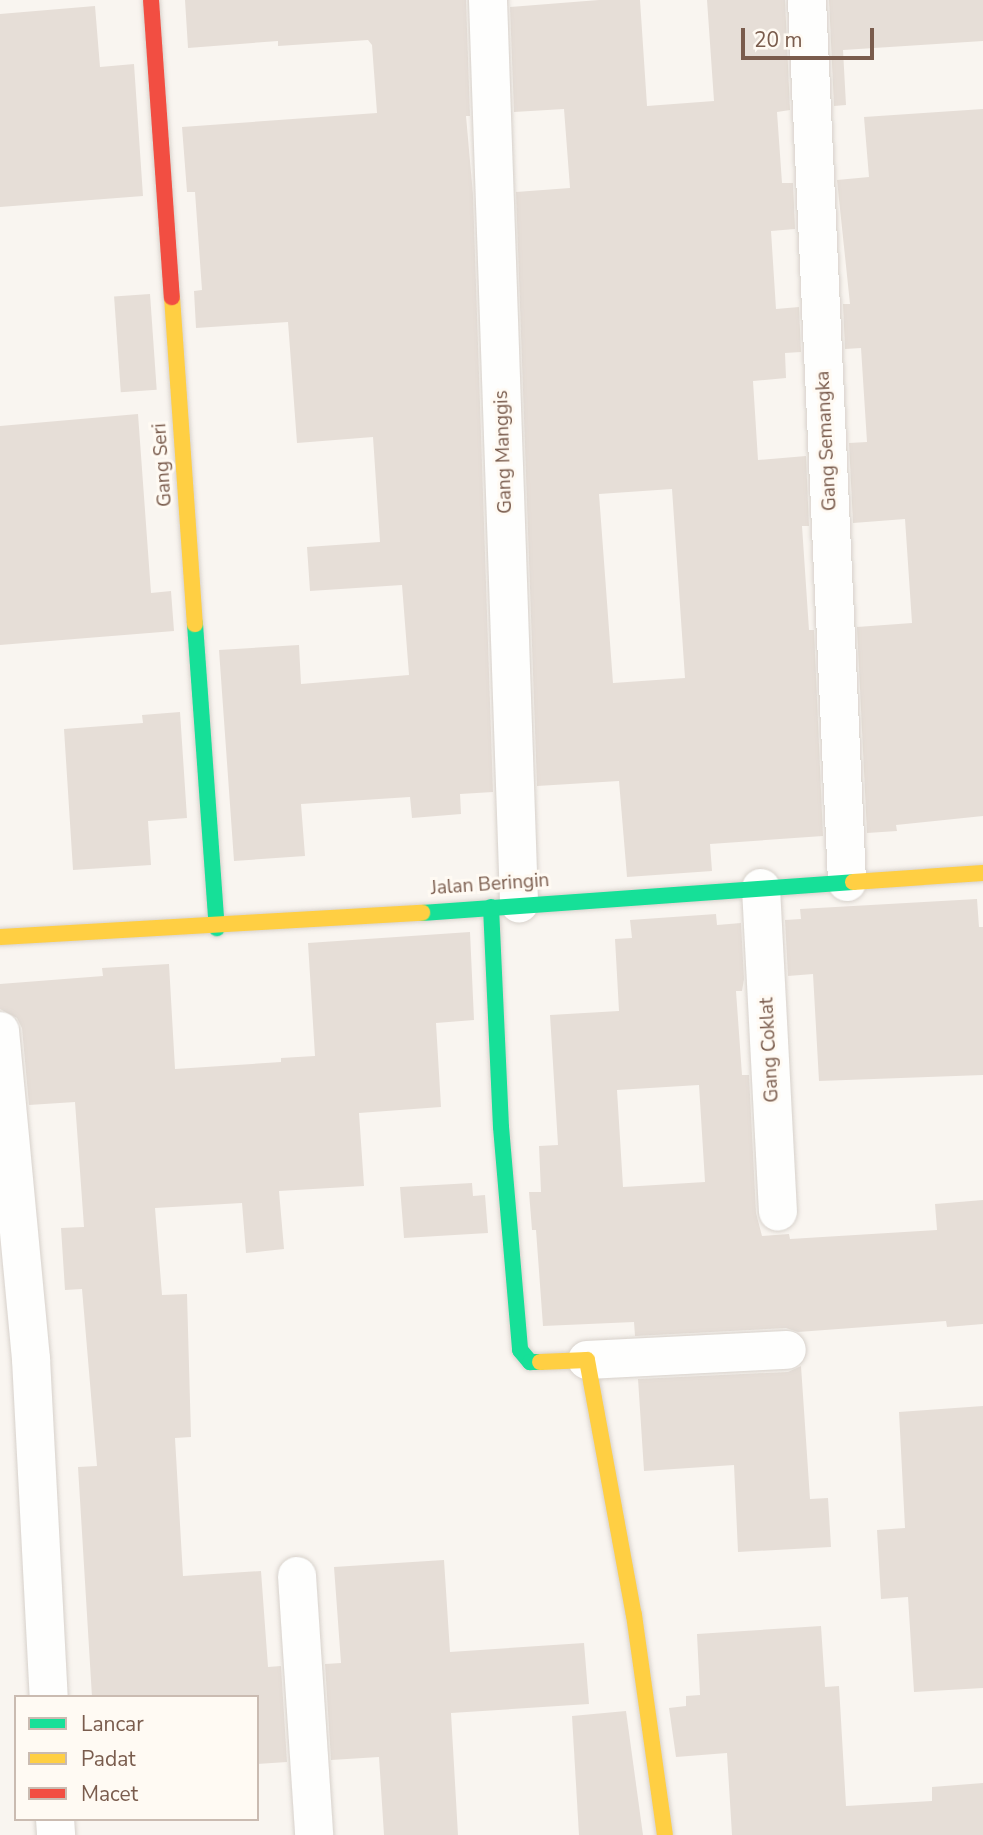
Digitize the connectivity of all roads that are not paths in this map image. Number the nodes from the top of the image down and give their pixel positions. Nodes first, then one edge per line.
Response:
1 (150, 0) edge
2 (488, 0) edge
3 (807, 0) edge
4 (983, 873) edge
5 (847, 882) junction
6 (761, 888) junction
7 (505, 905) junction
8 (217, 928) junction
9 (0, 937) edge
10 (0, 1031) edge
11 (778, 1212) dead end
12 (787, 1350) dead end
13 (587, 1360) junction
14 (297, 1576) dead end
15 (49, 1695) edge
16 (314, 1835) edge
17 (665, 1835) edge

1 - 8 street, Gang Seri
2 - 7 street, Gang Manggis
3 - 5 street, Gang Semangka
4 - 5 street, Jalan Beringin
5 - 6 street, Jalan Beringin
6 - 7 street, Jalan Beringin
6 - 11 street, Gang Coklat
7 - 8 street, Jalan Beringin
7 - 13 street
8 - 9 street, Jalan Beringin
10 - 15 street
12 - 13 street
13 - 17 street
14 - 16 street

